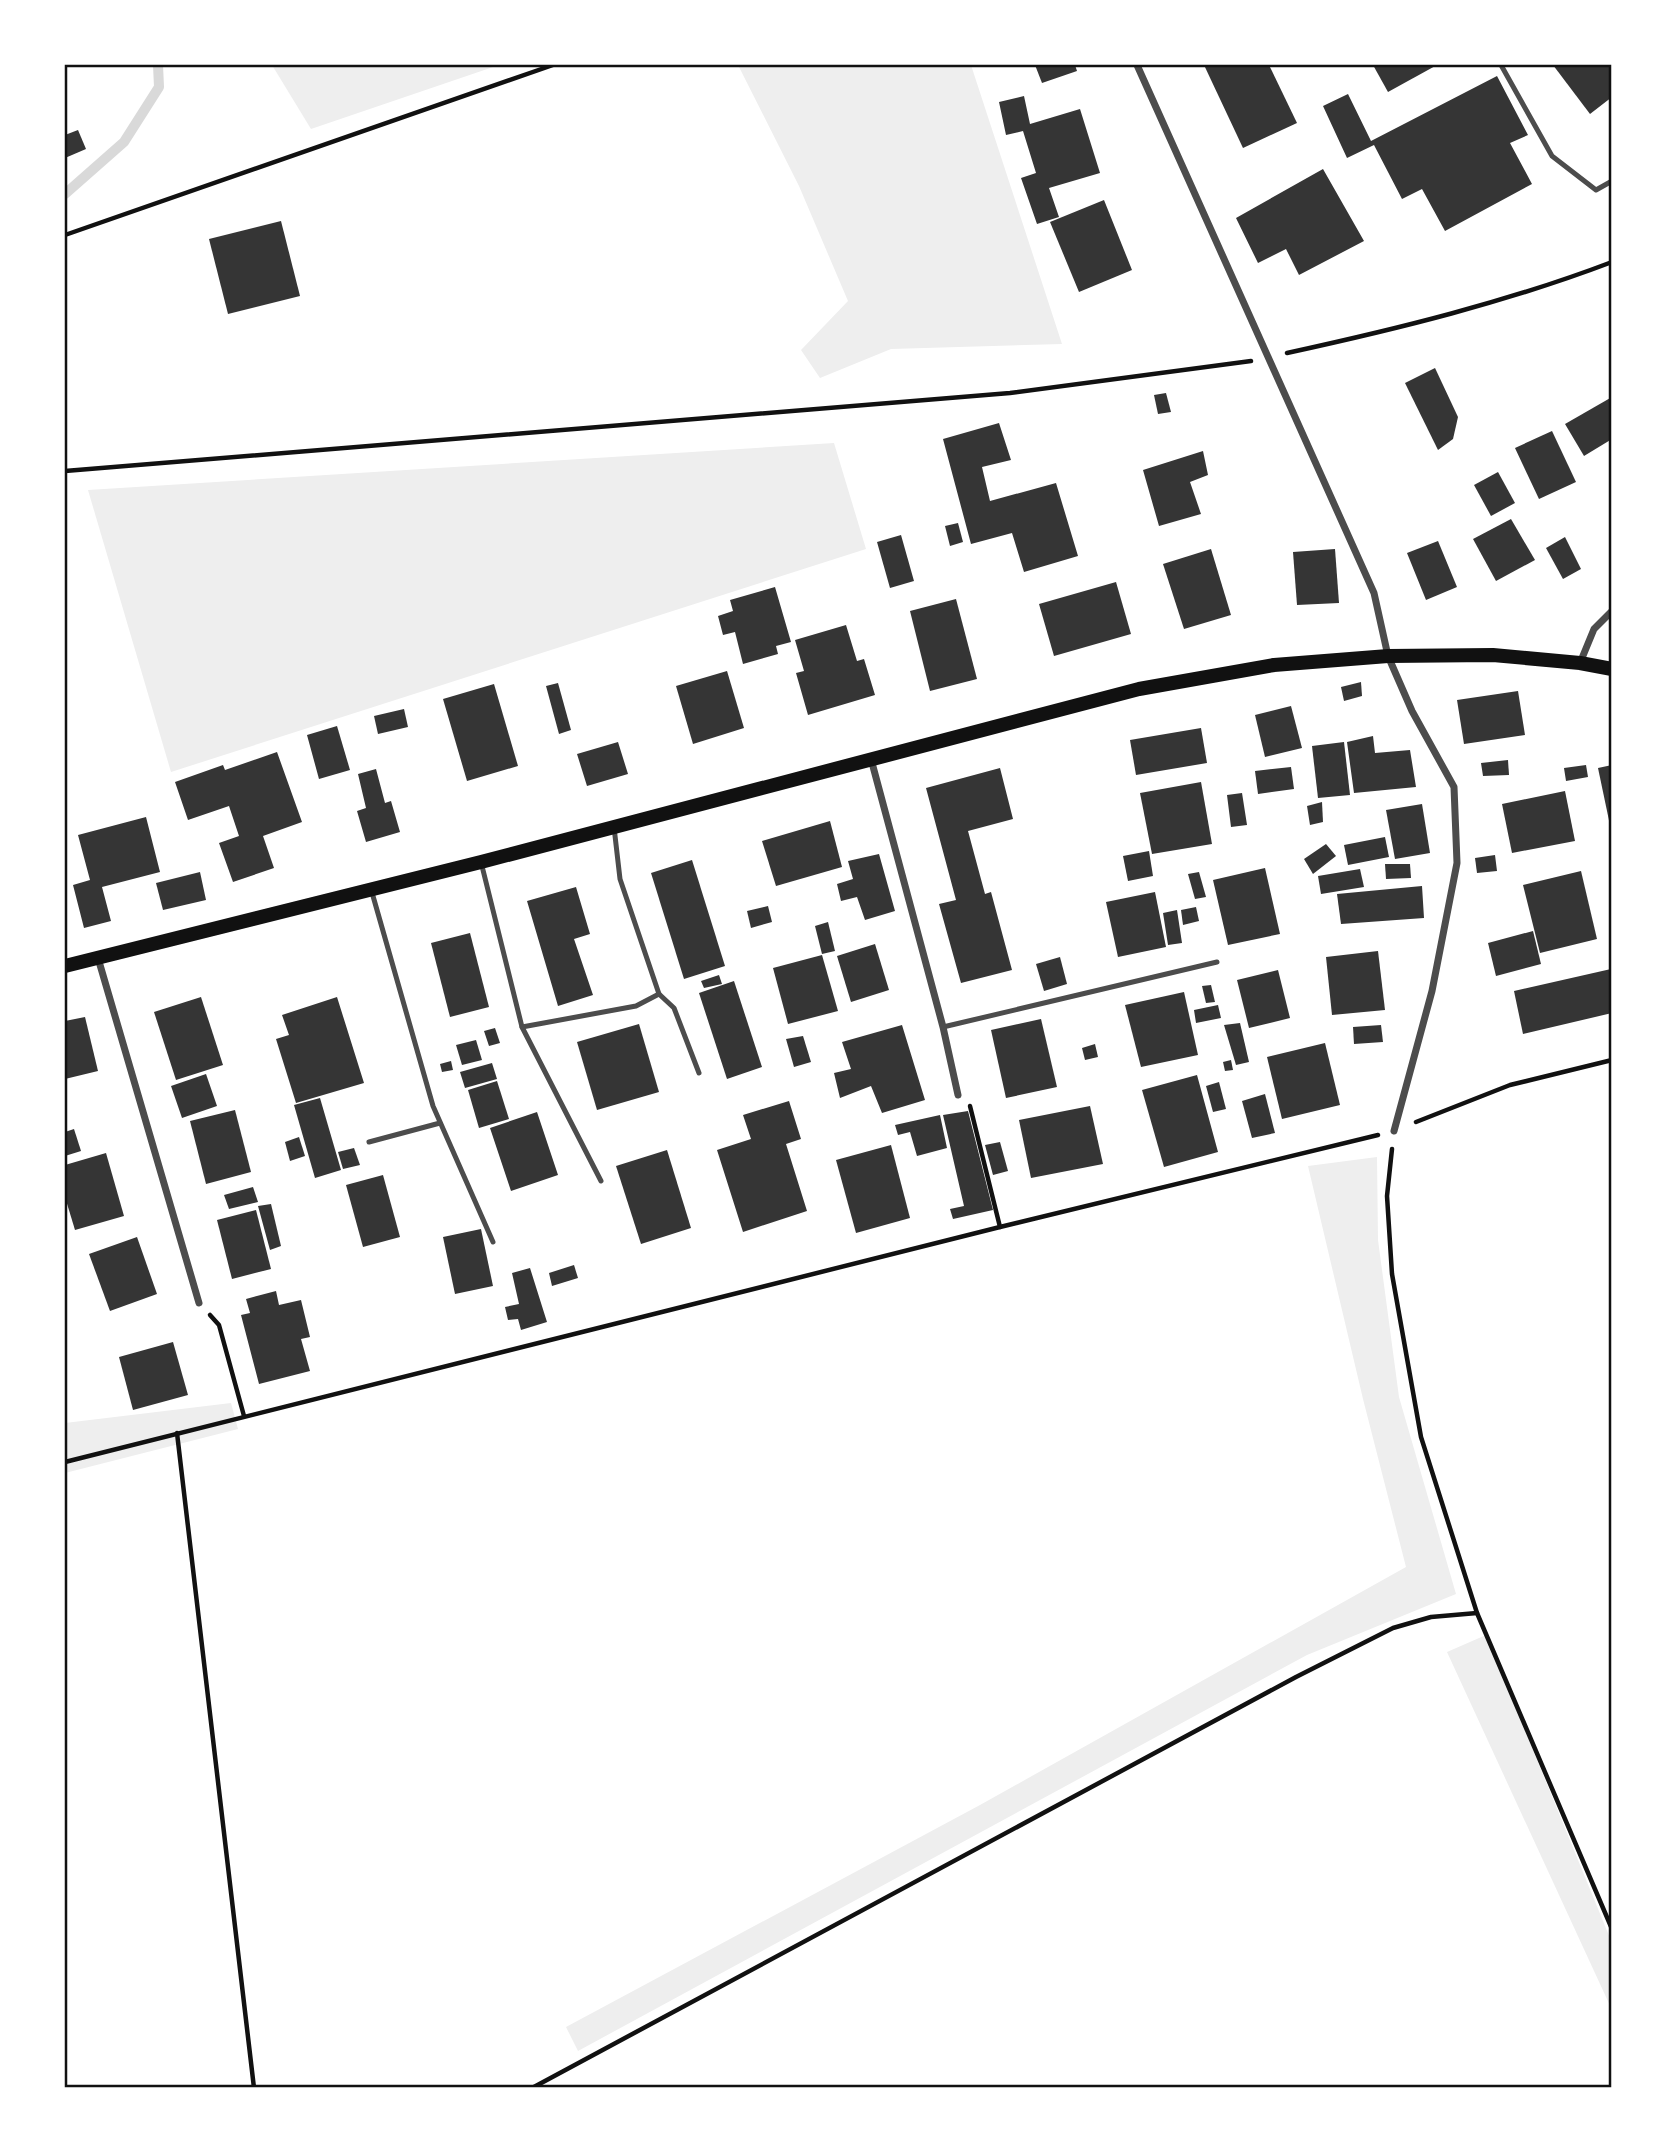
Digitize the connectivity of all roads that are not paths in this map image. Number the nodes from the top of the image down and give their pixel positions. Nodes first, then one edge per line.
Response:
1 (1137, 65) edge
2 (1501, 65) edge
3 (1612, 181) edge
4 (1612, 611) edge
5 (1388, 656) junction
6 (1580, 663) junction
7 (1612, 669) edge
8 (871, 759) junction
9 (614, 827) junction
10 (481, 862) junction
11 (371, 890) junction
12 (98, 957) junction
13 (1217, 962) dead end
14 (65, 966) edge
15 (659, 993) junction
16 (522, 1027) junction
17 (943, 1027) junction
18 (699, 1073) dead end
19 (958, 1095) road end
20 (440, 1124) junction
21 (1394, 1131) road end
22 (369, 1142) dead end
23 (601, 1181) dead end
24 (493, 1242) dead end
25 (199, 1303) road end

1 - 5 street
2 - 3 lane
4 - 6 street
5 - 6 main road
5 - 8 main road
5 - 21 street
6 - 7 main road
8 - 9 main road
8 - 17 street
9 - 10 main road
9 - 15 lane
10 - 11 main road
10 - 16 lane
11 - 12 main road
11 - 20 lane
12 - 14 main road
12 - 25 street
13 - 17 lane
15 - 16 lane
15 - 18 lane
16 - 23 lane
17 - 19 street
20 - 22 lane
20 - 24 lane

